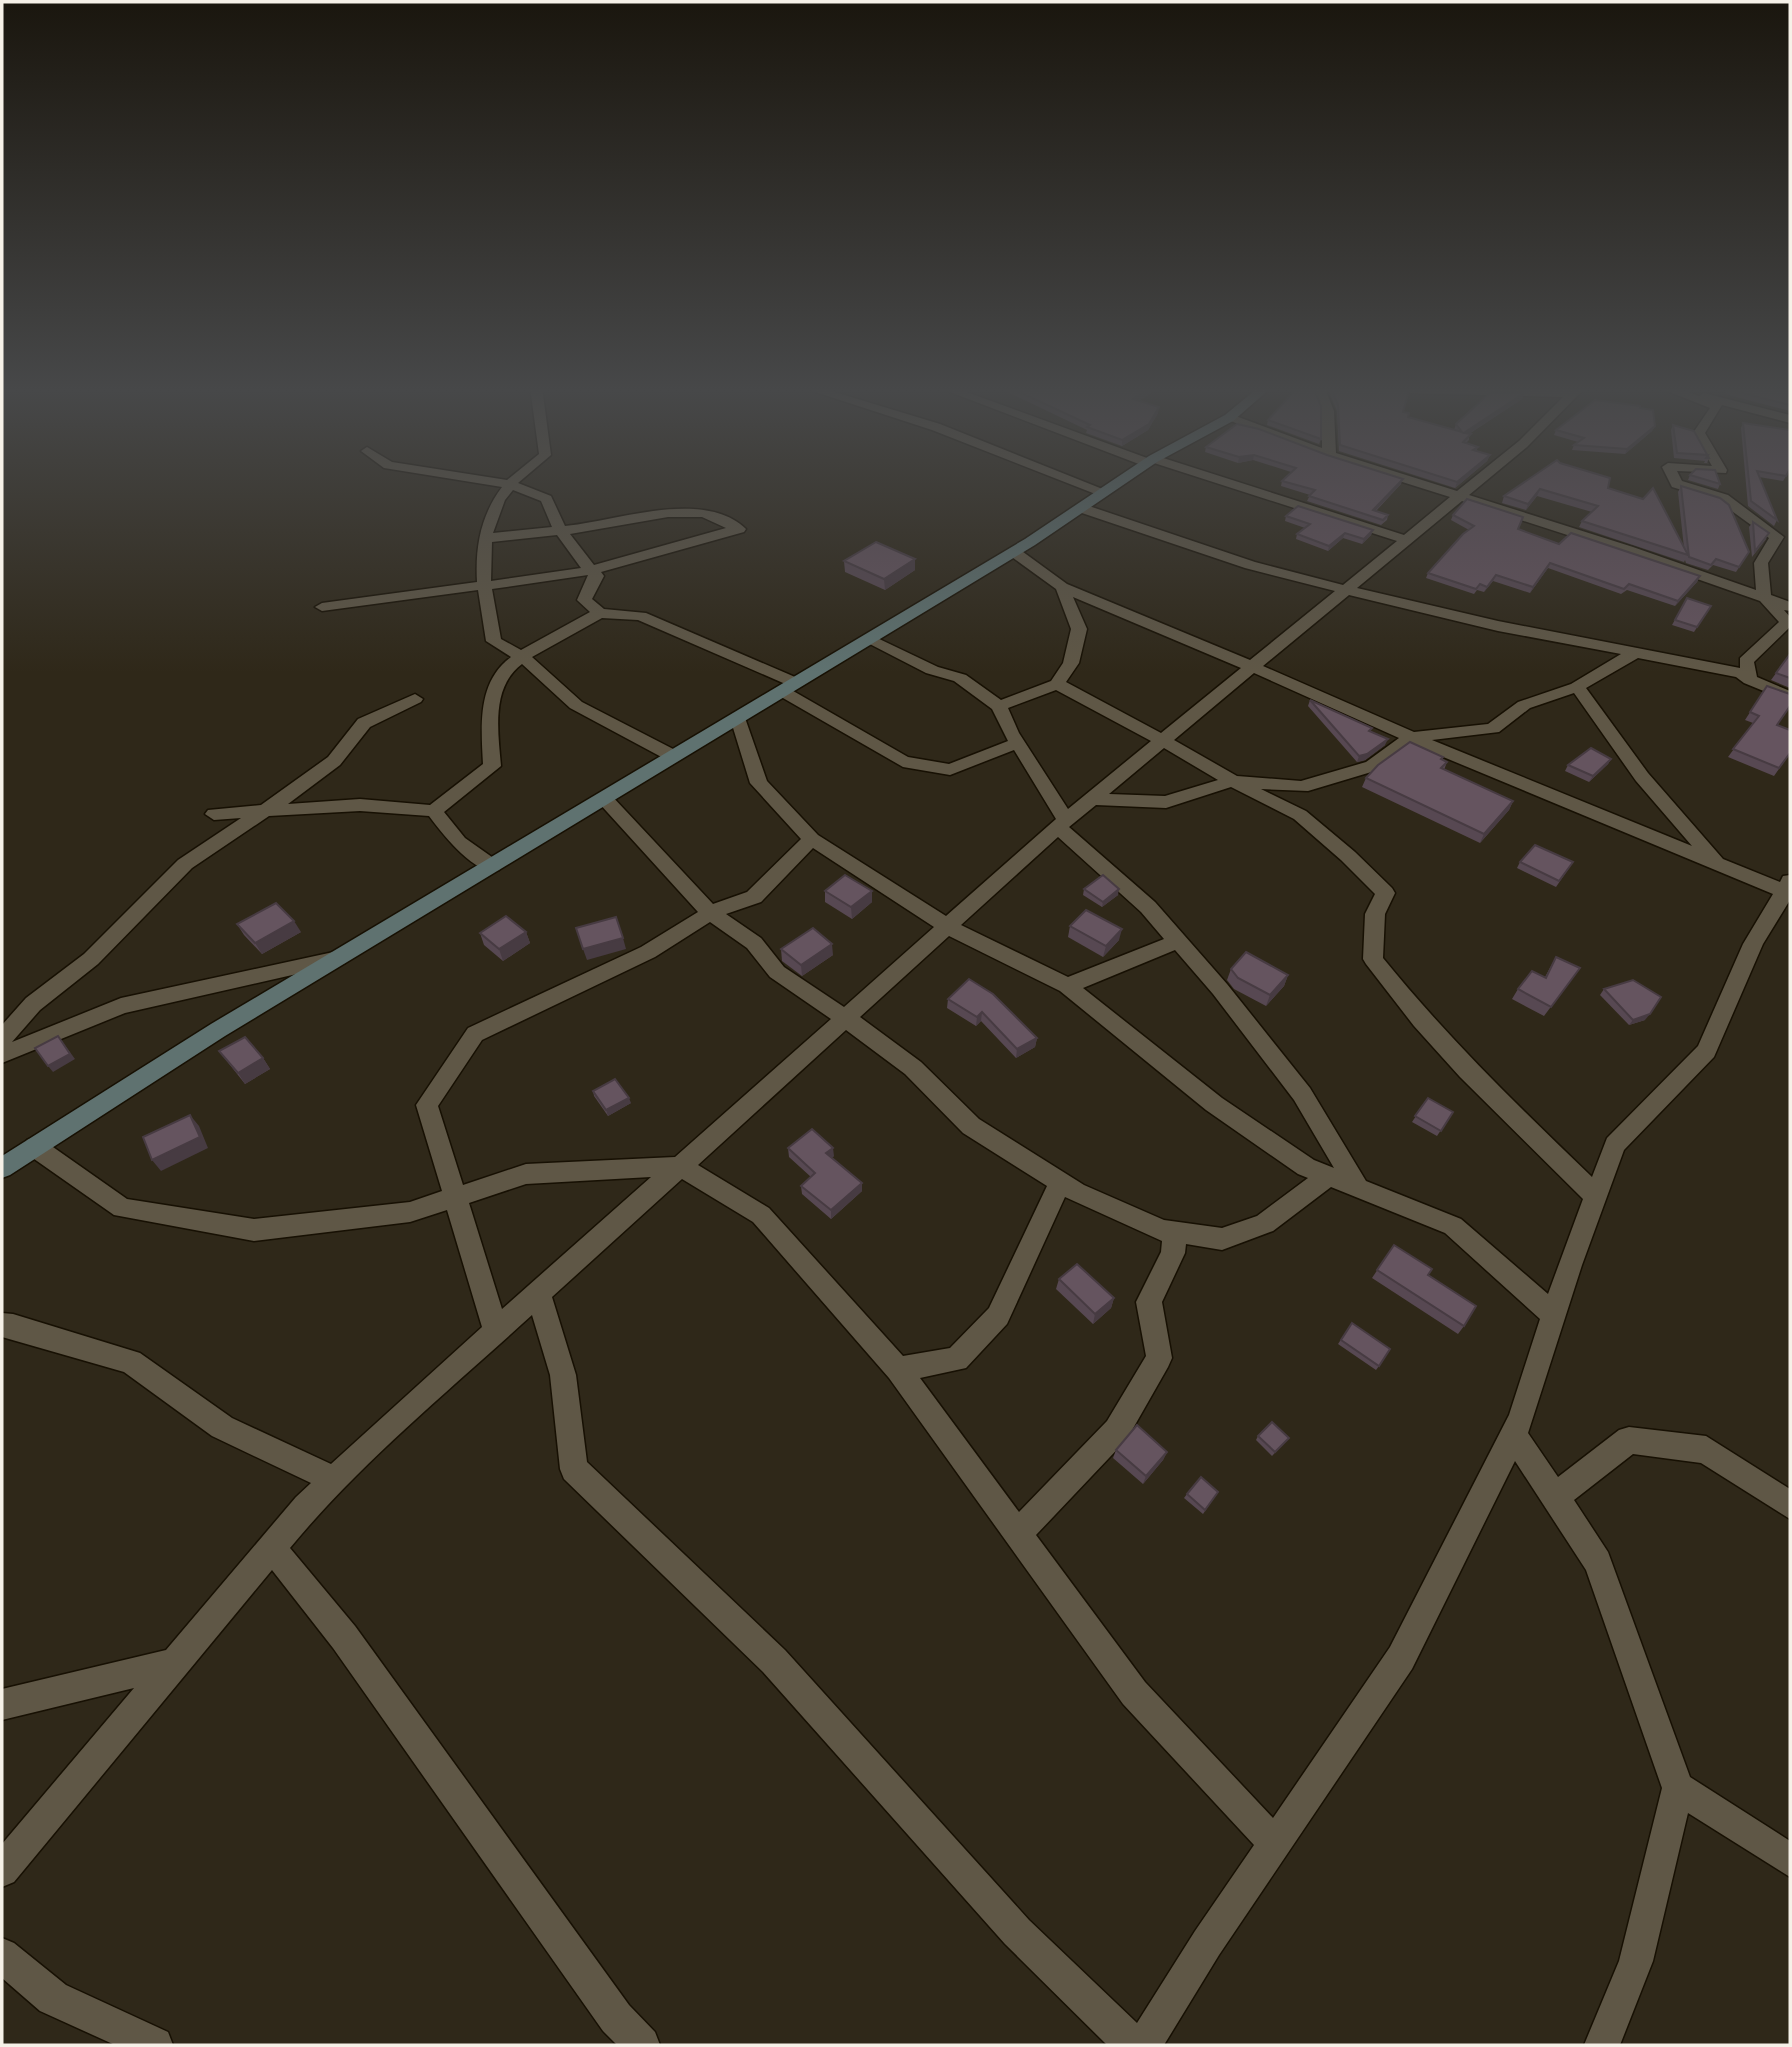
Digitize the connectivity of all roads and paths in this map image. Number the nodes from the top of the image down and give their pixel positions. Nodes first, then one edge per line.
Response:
1 (501, 483) edge
2 (1079, 483) edge
3 (1118, 483) edge
4 (1220, 483) edge
5 (1420, 483) edge
6 (1476, 483) edge
7 (1676, 483) edge
8 (510, 484) junction
9 (1103, 492) junction
10 (1461, 495) junction
11 (1081, 508) junction
12 (561, 531) junction
13 (486, 538) junction
14 (1408, 540) junction
15 (1014, 552) junction
16 (592, 570) junction
17 (483, 585) junction
18 (1062, 587) junction
19 (1346, 590) junction
20 (1764, 597) junction
21 (322, 607) dead end
22 (1790, 607) edge
23 (600, 613) junction
24 (868, 639) junction
25 (1635, 653) junction
26 (521, 657) junction
27 (1253, 667) junction
28 (1750, 680) junction
29 (1057, 684) junction
30 (789, 687) junction
31 (1577, 687) junction
32 (1790, 698) edge
33 (415, 699) dead end
34 (999, 706) junction
35 (738, 718) junction
36 (1410, 738) junction
37 (1164, 741) junction
38 (1017, 743) junction
39 (673, 756) junction
40 (1233, 781) junction
41 (604, 798) junction
42 (1092, 799) junction
43 (266, 811) junction
44 (434, 811) junction
45 (214, 814) dead end
46 (1062, 824) junction
47 (812, 839) junction
48 (1719, 865) junction
49 (492, 866) junction
50 (1788, 888) edge
51 (710, 913) junction
52 (948, 927) junction
53 (1178, 942) junction
54 (338, 958) junction
55 (1067, 986) junction
56 (847, 1019) junction
57 (2, 1039) edge
58 (2, 1055) edge
59 (35, 1147) junction
60 (680, 1166) junction
61 (2, 1168) edge
62 (1328, 1175) junction
63 (1060, 1182) junction
64 (1358, 1188) junction
65 (1595, 1196) junction
66 (454, 1198) junction
67 (1175, 1232) junction
68 (538, 1292) junction
69 (1554, 1315) junction
70 (2, 1325) edge
71 (496, 1331) junction
72 (898, 1369) junction
73 (1513, 1434) junction
74 (335, 1480) junction
75 (1555, 1497) junction
76 (1790, 1505) edge
77 (1018, 1534) junction
78 (272, 1548) junction
79 (176, 1663) junction
80 (2, 1704) edge
81 (1678, 1788) junction
82 (1275, 1844) junction
83 (1790, 1860) edge
84 (2, 1870) edge
85 (2, 1955) edge
86 (155, 2045) edge
87 (642, 2045) edge
88 (1133, 2045) edge
89 (1144, 2045) edge
90 (1602, 2045) edge

1 - 8 street
2 - 9 street
3 - 9 main road
4 - 14 street
5 - 10 street
6 - 10 street
7 - 20 street
8 - 12 street
8 - 13 street
9 - 11 main road
10 - 14 street
10 - 20 street
11 - 15 main road
11 - 19 street
12 - 13 street
12 - 16 street
12 - 16 street
13 - 17 street
14 - 19 street
15 - 18 street
15 - 24 main road
16 - 17 street
16 - 23 street
17 - 21 street
17 - 26 street
18 - 27 street
18 - 29 street
19 - 25 street
19 - 27 street
20 - 22 street
20 - 28 street
23 - 26 street
23 - 30 street
24 - 30 main road
24 - 34 street
25 - 28 street
25 - 31 street
26 - 39 street
26 - 44 street
27 - 36 street
27 - 37 street
28 - 32 street
29 - 34 street
29 - 37 street
30 - 35 main road
30 - 38 street
31 - 36 street
31 - 48 street
33 - 43 street
34 - 38 street
35 - 39 main road
35 - 47 street
36 - 40 street
36 - 48 street
37 - 40 street
37 - 42 street
38 - 46 street
39 - 41 main road
40 - 42 street
40 - 65 street
41 - 49 main road
41 - 51 street
42 - 46 street
43 - 44 street
43 - 45 street
43 - 57 street
44 - 49 street
46 - 52 street
46 - 53 street
47 - 51 street
47 - 52 street
48 - 50 street
49 - 54 main road
50 - 65 street
51 - 56 street
51 - 66 street
52 - 55 street
52 - 56 street
53 - 55 street
53 - 64 street
54 - 58 street
54 - 59 main road
55 - 62 street
56 - 60 street
56 - 63 street
59 - 61 main road
59 - 66 street
60 - 66 street
60 - 68 street
60 - 72 street
62 - 64 street
62 - 67 street
63 - 67 street
63 - 72 street
64 - 69 street
65 - 69 street
66 - 71 street
67 - 77 street
68 - 71 street
68 - 88 street
69 - 73 street
70 - 74 street
71 - 74 street
72 - 77 street
73 - 75 street
73 - 82 street
74 - 78 street
75 - 76 street
75 - 81 street
77 - 82 street
78 - 79 street
78 - 87 street
79 - 80 street
79 - 84 street
81 - 83 street
81 - 90 street
82 - 89 street
85 - 86 street

